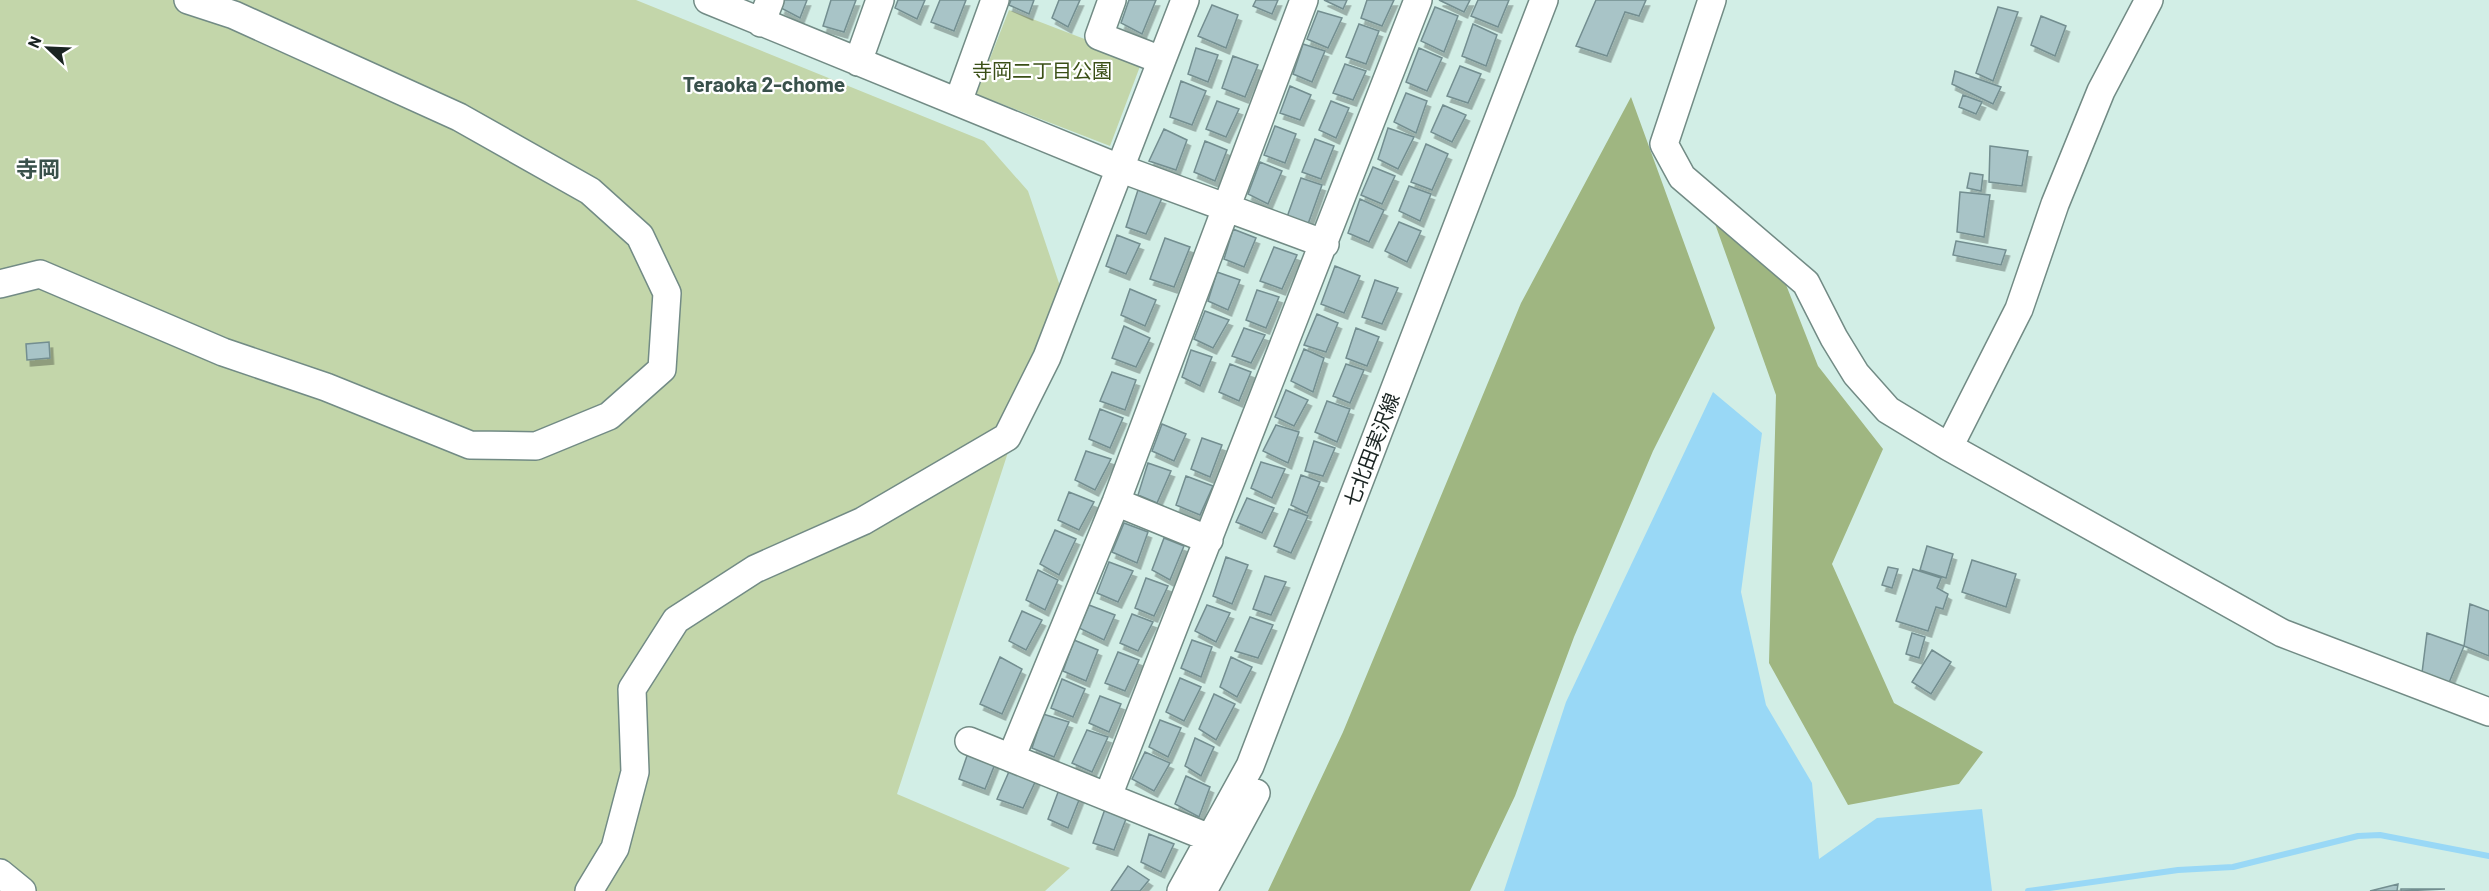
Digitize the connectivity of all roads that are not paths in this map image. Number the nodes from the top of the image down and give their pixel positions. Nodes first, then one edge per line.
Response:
1 (188, 0) edge
2 (708, 0) edge
3 (880, 0) edge
4 (995, 0) edge
5 (1112, 0) edge
6 (1185, 0) edge
7 (1304, 0) edge
8 (1418, 0) edge
9 (1544, 0) edge
10 (1563, 0) edge
11 (1712, 0) edge
12 (2149, 0) edge
13 (766, 11) edge
14 (1161, 60) junction
15 (858, 62) junction
16 (958, 102) junction
17 (1119, 168) junction
18 (1226, 207) junction
19 (1325, 244) junction
20 (0, 284) edge
21 (1949, 447) junction
22 (1116, 502) junction
23 (1209, 540) junction
24 (2489, 712) edge
25 (969, 741) dead end
26 (1011, 758) junction
27 (1108, 796) junction
28 (1220, 842) junction
29 (0, 873) edge
30 (22, 891) edge
31 (589, 891) edge
32 (1181, 891) edge
33 (1203, 891) edge

1 - 20 street
2 - 13 street
3 - 15 street
4 - 16 street
5 - 14 street
6 - 14 street
7 - 18 street
8 - 19 street
9 - 28 street, 七北田実沢線
10 - 28 street
11 - 21 street
12 - 21 street
13 - 15 street
14 - 17 street
15 - 16 street
16 - 17 street
17 - 18 street
17 - 31 street
18 - 19 street
18 - 22 street
19 - 23 street
21 - 24 street
22 - 23 street
22 - 26 street
23 - 27 street
25 - 26 street
26 - 27 street
27 - 28 street
28 - 32 street, 七北田実沢線
28 - 33 street
29 - 30 street

